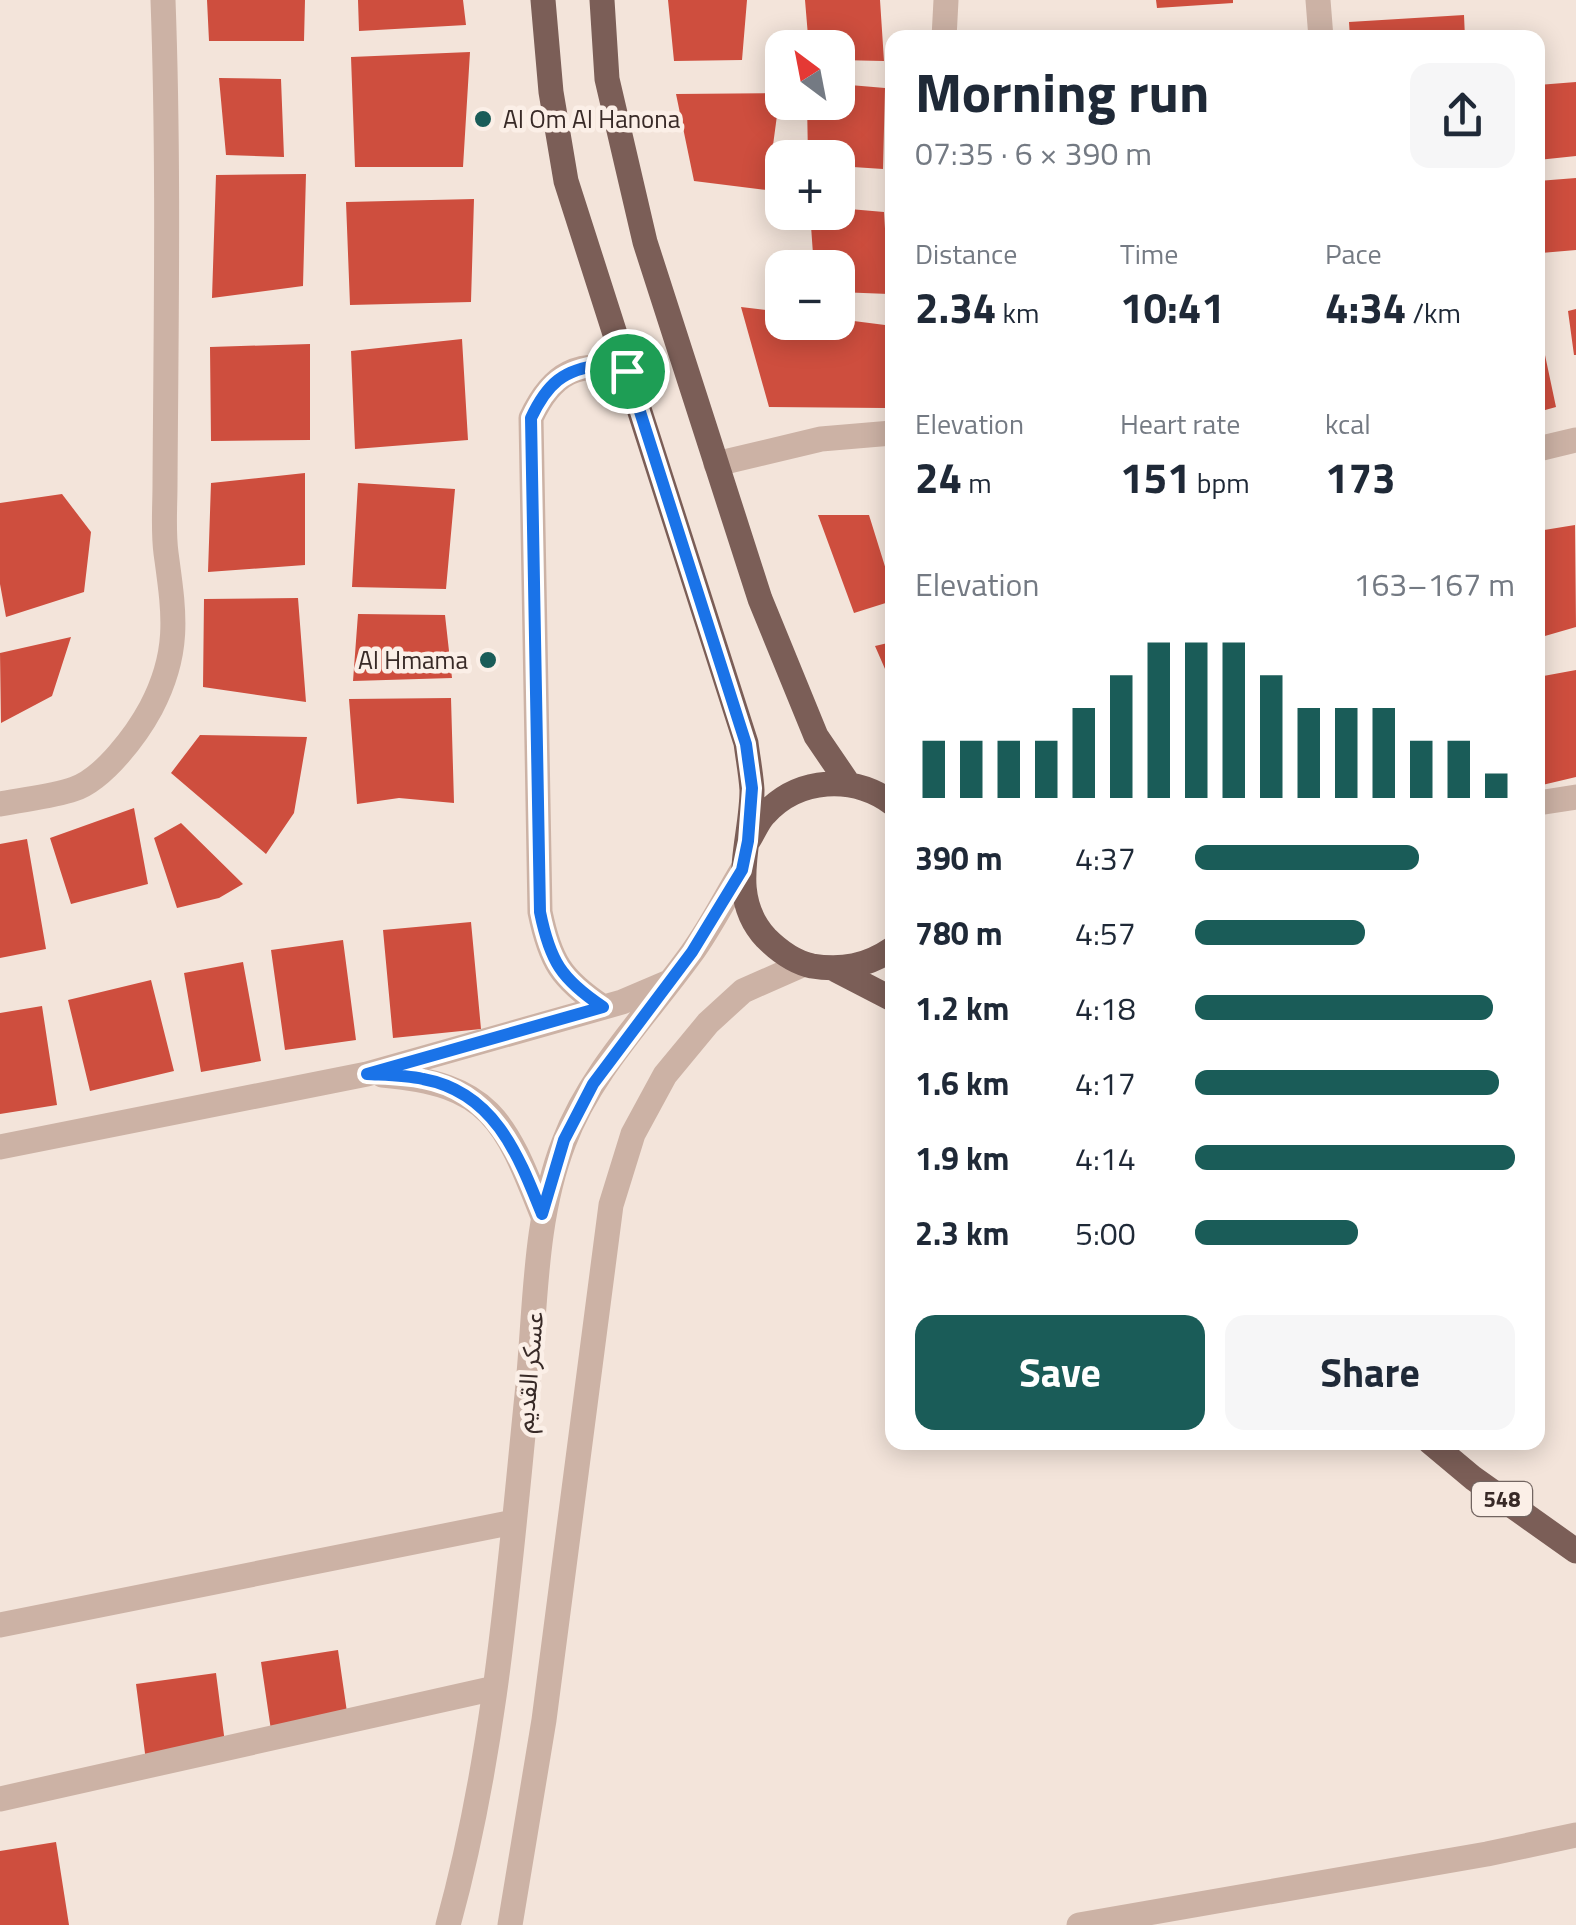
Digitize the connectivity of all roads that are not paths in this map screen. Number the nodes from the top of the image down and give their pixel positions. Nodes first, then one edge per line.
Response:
1 (163, 0) edge
2 (543, 0) edge
3 (602, 0) edge
4 (946, 0) edge
5 (1318, 0) edge
6 (944, 30) edge
7 (1320, 30) edge
8 (627, 371) junction
9 (885, 434) edge
10 (1576, 440) edge
11 (1545, 447) edge
12 (716, 464) junction
13 (848, 783) junction
14 (1576, 797) edge
15 (885, 798) edge
16 (1545, 802) edge
17 (0, 804) edge
18 (748, 841) junction
19 (742, 870) junction
20 (885, 953) edge
21 (804, 964) junction
22 (834, 970) junction
23 (669, 982) junction
24 (885, 996) edge
25 (603, 1007) junction
26 (367, 1074) junction
27 (0, 1147) edge
28 (542, 1214) junction
29 (1440, 1450) edge
30 (514, 1522) junction
31 (1576, 1551) edge
32 (0, 1626) edge
33 (495, 1688) junction
34 (0, 1799) edge
35 (1576, 1836) edge
36 (448, 1925) edge
37 (510, 1925) edge
38 (1079, 1925) edge

1 - 17 street
2 - 8 main road
3 - 12 main road
4 - 6 street
5 - 7 street
8 - 18 main road
8 - 25 street
9 - 12 street
10 - 11 street
12 - 13 main road
13 - 15 main road
13 - 18 main road
14 - 16 street
18 - 19 main road
19 - 21 main road
19 - 23 street, عسكر القديم
20 - 22 main road
21 - 22 main road
21 - 37 street
22 - 24 main road
23 - 25 street
23 - 28 street, عسكر القديم
25 - 26 street
26 - 27 street
26 - 28 street
28 - 30 street, عسكر القديم
29 - 31 main road, 548
30 - 32 street
30 - 33 street, عسكر القديم
33 - 34 street
33 - 36 street, عسكر القديم
35 - 38 street

